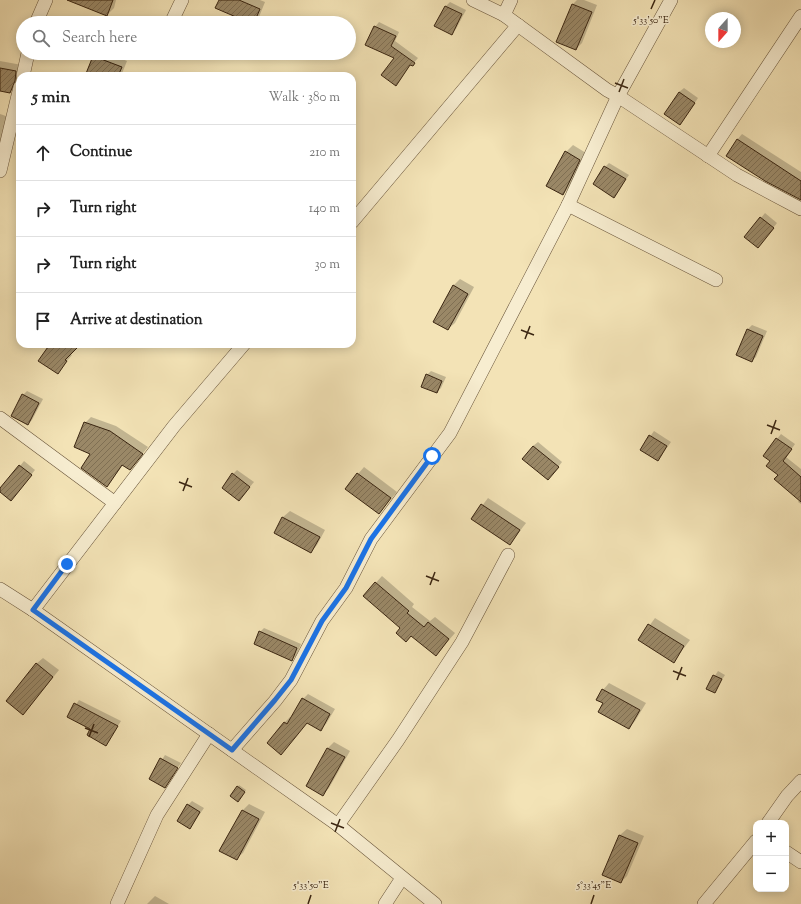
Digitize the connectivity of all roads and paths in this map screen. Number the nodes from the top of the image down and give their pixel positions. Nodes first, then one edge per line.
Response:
1 (46, 0) edge
2 (182, 0) edge
3 (473, 0) edge
4 (511, 0) edge
5 (670, 0) edge
6 (504, 15) junction
7 (39, 16) edge
8 (174, 16) edge
9 (801, 16) edge
10 (518, 25) junction
11 (26, 60) edge
12 (24, 72) edge
13 (618, 96) junction
14 (16, 104) edge
15 (708, 156) junction
16 (0, 171) edge
17 (568, 205) junction
18 (801, 209) edge
19 (356, 217) edge
20 (716, 280) dead end
21 (241, 348) edge
22 (0, 418) edge
23 (115, 503) junction
24 (508, 555) dead end
25 (0, 589) edge
26 (33, 610) junction
27 (209, 734) junction
28 (232, 750) junction
29 (801, 781) edge
30 (770, 820) edge
31 (338, 825) junction
32 (753, 845) edge
33 (789, 854) edge
34 (801, 862) edge
35 (402, 878) junction
36 (117, 904) edge
37 (385, 904) edge
38 (435, 904) edge
39 (704, 904) edge

1 - 7 street
2 - 8 street
3 - 6 street
4 - 6 street
5 - 13 street
6 - 10 street
9 - 15 street
10 - 13 street
10 - 19 street
11 - 12 street
13 - 15 street
13 - 17 street
14 - 16 street
15 - 18 street
17 - 20 street
17 - 28 street
21 - 23 street
22 - 23 street
23 - 26 street
24 - 31 street
25 - 26 street
26 - 27 street
27 - 28 street
27 - 36 street
28 - 31 street
29 - 30 street
31 - 35 street
32 - 39 street
33 - 34 street
35 - 37 street
35 - 38 street

